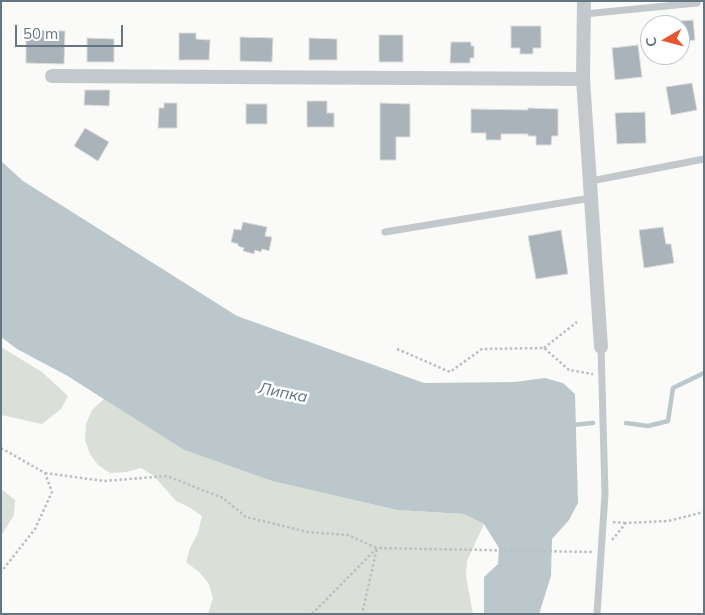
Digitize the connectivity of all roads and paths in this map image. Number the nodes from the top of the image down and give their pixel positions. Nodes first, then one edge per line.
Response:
1 (697, 3) dead end
2 (584, 8) edge
3 (52, 76) dead end
4 (583, 79) junction
5 (704, 159) edge
6 (591, 181) junction
7 (592, 198) junction
8 (385, 232) dead end
9 (577, 322) dead end
10 (601, 347) joint
11 (544, 348) junction
12 (396, 349) dead end
13 (602, 376) junction
14 (1, 448) edge
15 (45, 473) junction
16 (704, 512) edge
17 (377, 548) junction
18 (602, 552) junction
19 (1, 572) edge
20 (312, 614) edge
21 (362, 614) edge
22 (597, 614) edge

1 - 2 lane
2 - 4 street
3 - 4 street
4 - 6 street
5 - 6 lane
6 - 7 street
7 - 8 lane
7 - 10 street
9 - 11 path
10 - 13 lane
11 - 12 path
11 - 13 path
13 - 18 lane
14 - 15 path
15 - 17 path
15 - 19 path
16 - 18 path
17 - 18 path
17 - 20 path
17 - 21 path
18 - 22 lane

